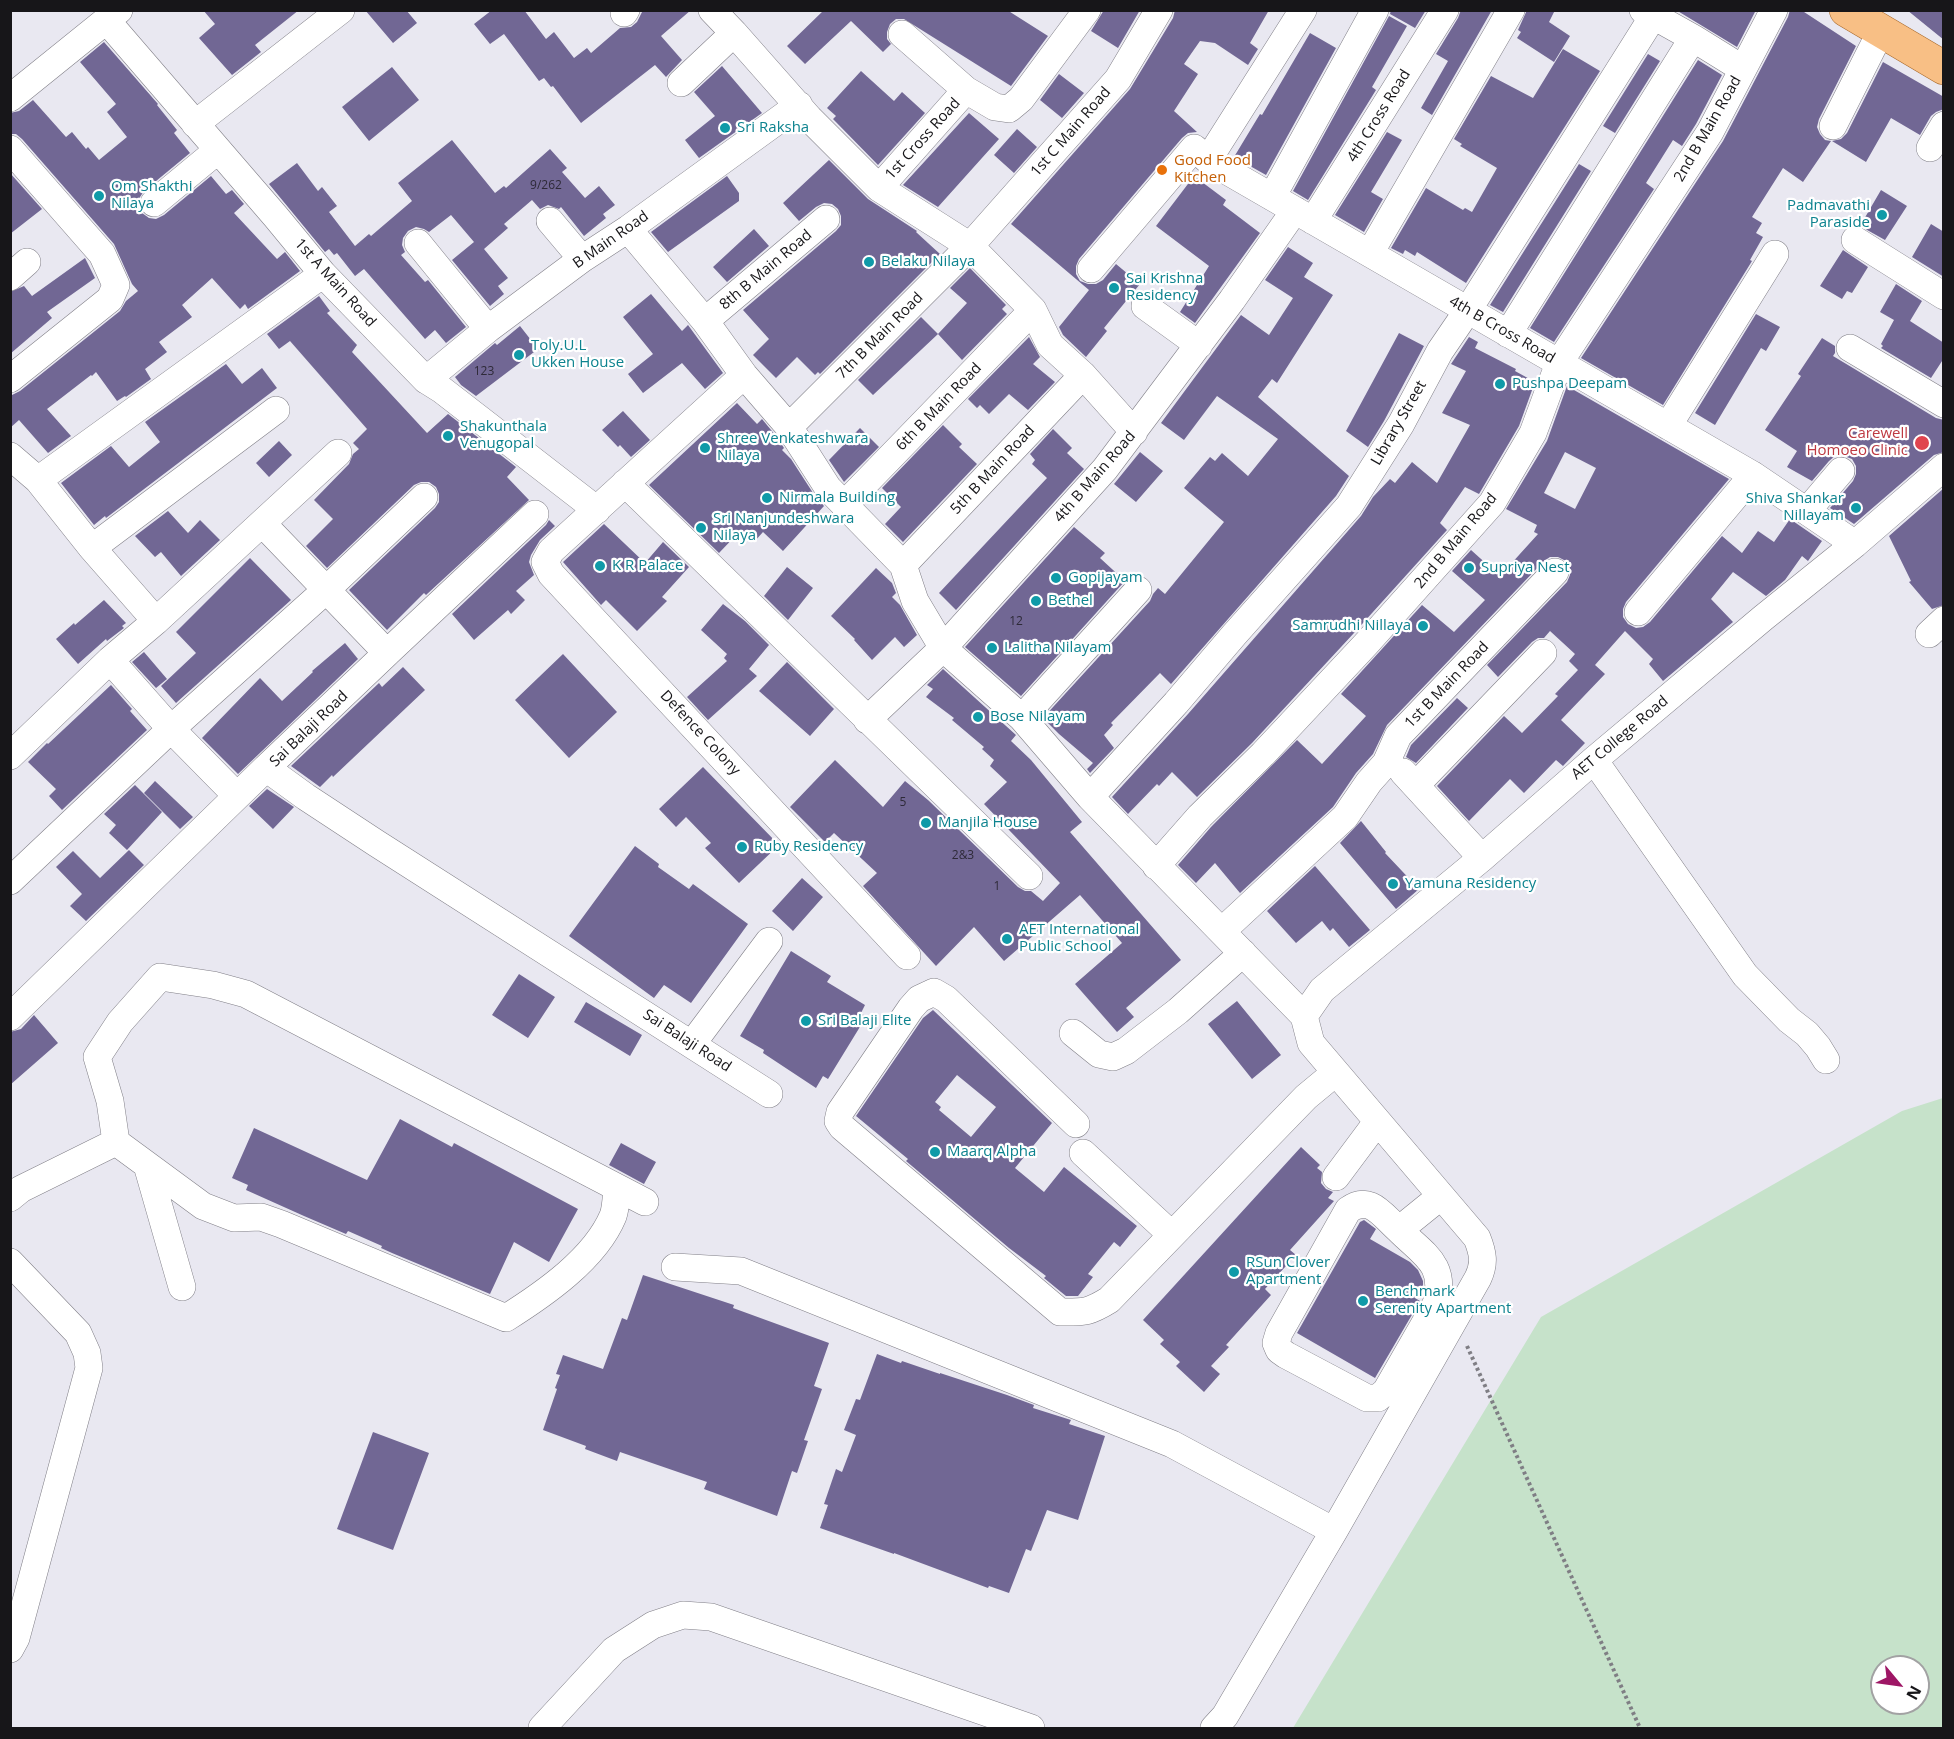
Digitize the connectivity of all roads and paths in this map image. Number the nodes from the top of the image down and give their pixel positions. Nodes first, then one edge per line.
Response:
1 (341, 10) edge
2 (712, 10) edge
3 (1159, 10) edge
4 (1303, 10) edge
5 (1375, 10) edge
6 (1445, 10) edge
7 (1511, 10) edge
8 (1774, 10) edge
9 (1846, 10) edge
10 (1651, 12) edge
11 (1082, 13) edge
12 (113, 16) edge
13 (1881, 31) junction
14 (734, 33) junction
15 (902, 34) dead end
16 (1693, 38) junction
17 (1944, 68) edge
18 (1743, 69) junction
19 (681, 83) dead end
20 (966, 90) junction
21 (10, 98) edge
22 (799, 105) junction
23 (195, 124) junction
24 (1833, 126) dead end
25 (10, 149) edge
26 (218, 150) junction
27 (1208, 160) junction
28 (879, 188) junction
29 (154, 202) dead end
30 (1294, 209) junction
31 (826, 219) dead end
32 (550, 221) dead end
33 (628, 229) junction
34 (1855, 240) dead end
35 (418, 243) dead end
36 (970, 246) junction
37 (1370, 253) junction
38 (1775, 254) dead end
39 (582, 259) junction
40 (1091, 269) dead end
41 (323, 274) junction
42 (1944, 296) edge
43 (1145, 306) dead end
44 (1033, 310) junction
45 (1468, 310) junction
46 (705, 321) junction
47 (488, 329) junction
48 (1508, 334) junction
49 (1199, 345) junction
50 (1850, 348) dead end
51 (1559, 363) junction
52 (744, 375) junction
53 (1083, 375) junction
54 (10, 379) edge
55 (426, 380) junction
56 (1944, 404) edge
57 (276, 410) dead end
58 (1668, 426) junction
59 (789, 427) junction
60 (1134, 432) junction
61 (338, 453) dead end
62 (10, 456) edge
63 (1944, 466) edge
64 (1841, 471) dead end
65 (1753, 475) junction
66 (38, 480) junction
67 (625, 483) junction
68 (424, 497) dead end
69 (844, 505) junction
70 (597, 510) junction
71 (1807, 511) junction
72 (535, 514) dead end
73 (262, 523) junction
74 (1855, 544) junction
75 (92, 548) junction
76 (903, 565) junction
77 (1555, 572) dead end
78 (326, 590) junction
79 (1138, 590) dead end
80 (1638, 612) dead end
81 (156, 621) junction
82 (943, 648) junction
83 (387, 653) junction
84 (1543, 653) dead end
85 (110, 660) junction
86 (1022, 718) junction
87 (867, 720) junction
88 (171, 729) junction
89 (10, 756) edge
90 (1594, 760) junction
91 (1386, 763) junction
92 (266, 768) junction
93 (1416, 785) junction
94 (237, 796) junction
95 (1090, 797) junction
96 (1482, 858) junction
97 (1156, 866) junction
98 (1029, 876) dead end
99 (10, 881) edge
100 (1222, 931) junction
101 (770, 941) dead end
102 (1243, 953) junction
103 (907, 956) dead end
104 (1304, 1016) junction
105 (10, 1017) edge
106 (1073, 1033) dead end
107 (693, 1044) junction
108 (1826, 1060) dead end
109 (1335, 1073) junction
110 (767, 1084) dead end
111 (1377, 1122) junction
112 (1076, 1124) dead end
113 (116, 1142) junction
114 (1083, 1153) dead end
115 (147, 1165) junction
116 (1336, 1177) dead end
117 (617, 1188) junction
118 (1441, 1196) junction
119 (10, 1198) edge
120 (645, 1202) dead end
121 (1399, 1230) junction
122 (1172, 1235) junction
123 (10, 1262) edge
124 (675, 1267) dead end
125 (182, 1287) dead end
126 (1455, 1318) junction
127 (1334, 1531) junction
128 (10, 1649) edge
129 (542, 1728) edge
130 (1031, 1728) edge
131 (1214, 1728) edge
132 (1640, 1728) edge

1 - 23 street
2 - 14 street
3 - 36 street, 1st C Main Road
4 - 27 street
5 - 30 street
6 - 30 street, 4th Cross Road
7 - 37 street
8 - 18 street, 2nd B Main Road
9 - 13 main road
10 - 16 street
10 - 45 street, Library Street
11 - 20 street, 1st Cross Road
12 - 21 street
12 - 23 street, 1st A Main Road
13 - 17 main road
13 - 24 street
14 - 19 street
14 - 22 street
15 - 20 street, 1st Cross Road
16 - 18 street
16 - 48 street
18 - 51 street, 2nd B Main Road
20 - 28 street, 1st Cross Road
22 - 28 street
22 - 33 street, B Main Road
23 - 26 street, 1st A Main Road
25 - 54 street
26 - 29 street
26 - 41 street, 1st A Main Road
27 - 30 street, 4th B Cross Road
27 - 40 street, 4th B Cross Road
28 - 36 street
30 - 37 street, 4th B Cross Road
30 - 49 street, 4th B Main Road
31 - 46 street, 8th B Main Road
32 - 39 street
33 - 39 street, B Main Road
33 - 46 street
34 - 42 street
35 - 47 street
36 - 44 street
36 - 59 street, 7th B Main Road
37 - 45 street, 4th B Cross Road
38 - 58 street
39 - 47 street, B Main Road
41 - 55 street, 1st A Main Road
41 - 66 street
43 - 49 street
44 - 53 street
44 - 69 street, 6th B Main Road
45 - 48 street, 4th B Cross Road
45 - 95 street, Library Street
46 - 52 street
47 - 55 street, B Main Road
48 - 51 street, 4th B Cross Road
49 - 60 street, 4th B Main Road
50 - 56 street
51 - 58 street, 4th B Cross Road
51 - 97 street, 2nd B Main Road
52 - 59 street
52 - 67 street
53 - 60 street
53 - 76 street, 5th B Main Road
55 - 70 street, 1st A Main Road
57 - 75 street
58 - 65 street, 4th B Cross Road
59 - 69 street
60 - 82 street, 4th B Main Road
61 - 73 street
62 - 66 street
63 - 74 street, AET College Road
64 - 71 street
65 - 71 street, 4th B Cross Road
65 - 80 street
66 - 75 street
67 - 70 street
67 - 87 street
68 - 78 street
69 - 76 street
70 - 103 street, Defence Colony
71 - 74 street, 4th B Cross Road
72 - 83 street, Sai Balaji Road
73 - 78 street
73 - 81 street
74 - 90 street, AET College Road
75 - 81 street
76 - 82 street
77 - 91 street, 1st B Main Road
78 - 83 street
78 - 88 street
79 - 86 street
81 - 85 street
82 - 86 street
82 - 87 street, 4th B Main Road
83 - 92 street, Sai Balaji Road
84 - 93 street
85 - 88 street
85 - 89 street
86 - 95 street
87 - 98 street
88 - 94 street
88 - 99 street
90 - 96 street, AET College Road
90 - 108 street
91 - 93 street
91 - 100 street, 1st B Main Road
92 - 94 street
92 - 107 street, Sai Balaji Road
93 - 96 street
94 - 105 street
95 - 97 street
96 - 104 street, AET College Road
97 - 100 street
100 - 102 street
101 - 107 street
102 - 104 street
102 - 106 street
104 - 109 street
107 - 110 street, Sai Balaji Road
109 - 111 street
109 - 122 street
111 - 116 street
111 - 118 street
112 - 122 street
113 - 115 street
113 - 117 street
113 - 119 street
114 - 122 street
115 - 117 street
115 - 125 street
117 - 120 street
118 - 121 street
118 - 126 street
121 - 121 street
123 - 128 street
124 - 127 street
126 - 127 street
126 - 132 path
127 - 131 street
129 - 130 street

